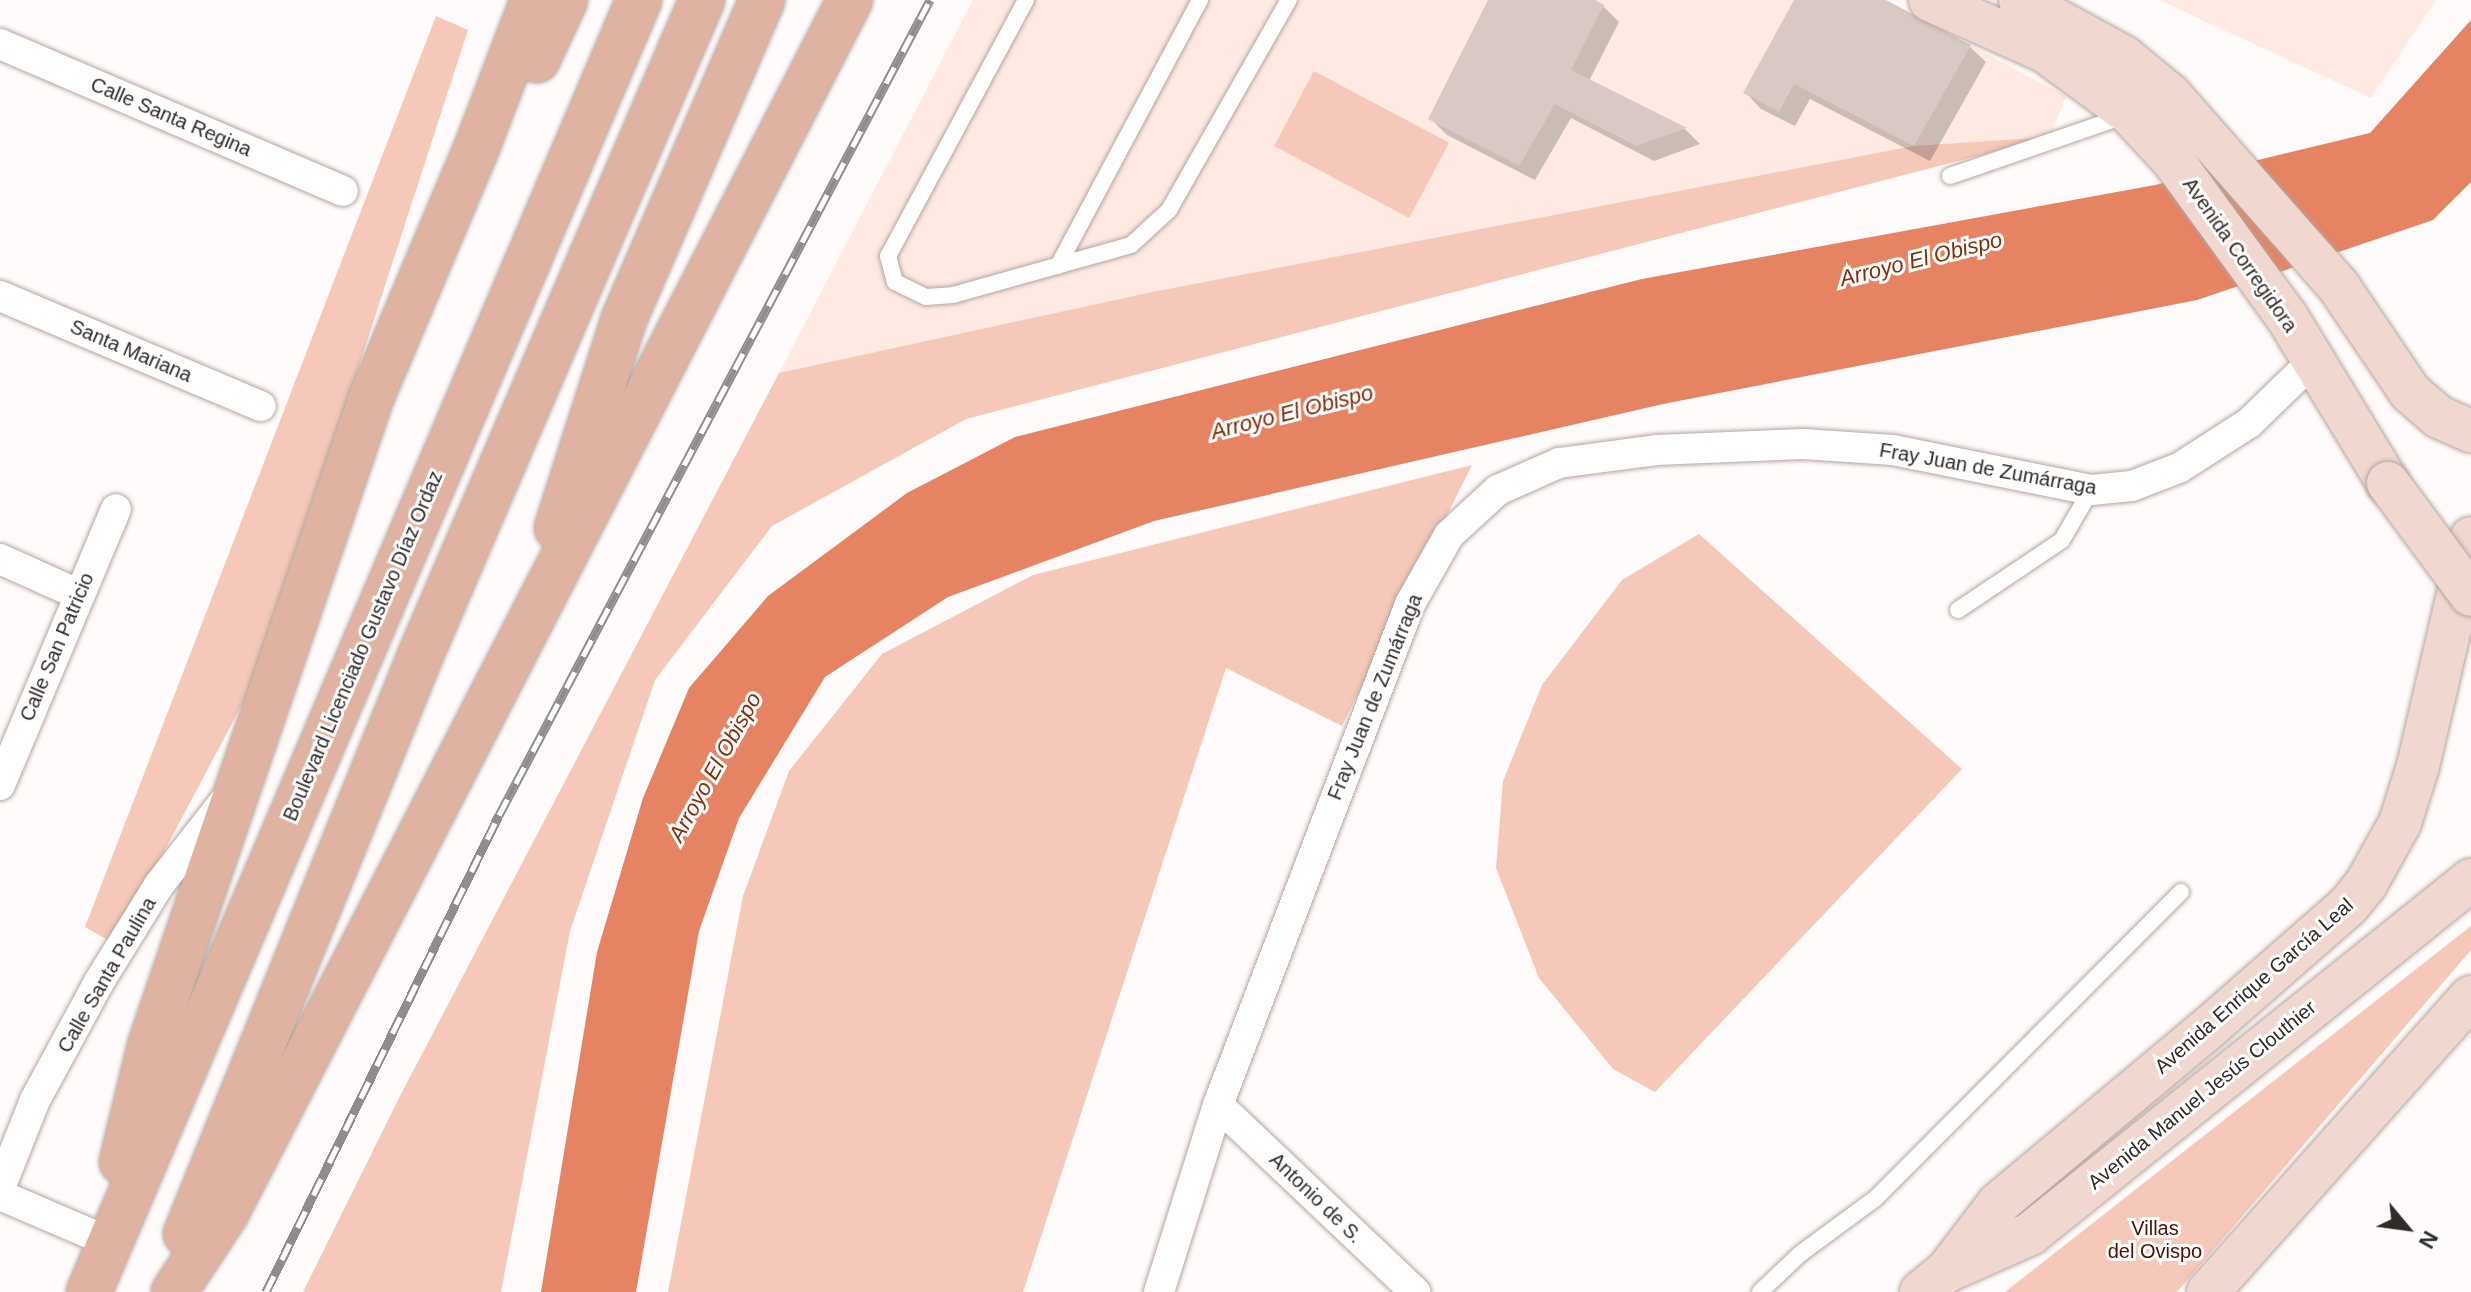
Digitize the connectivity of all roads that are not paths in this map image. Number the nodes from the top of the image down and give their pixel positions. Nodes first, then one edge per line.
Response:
1 (503, 0) edge
2 (533, 0) edge
3 (565, 0) edge
4 (639, 0) edge
5 (702, 0) edge
6 (762, 0) edge
7 (850, 0) edge
8 (1026, 0) edge
9 (1200, 0) edge
10 (1289, 0) edge
11 (1930, 0) edge
12 (2020, 0) edge
13 (0, 44) edge
14 (2130, 114) junction
15 (477, 147) junction
16 (2189, 151) junction
17 (1950, 176) dead end
18 (343, 191) dead end
19 (455, 196) junction
20 (1058, 266) junction
21 (0, 296) edge
22 (2314, 360) junction
23 (261, 406) dead end
24 (2471, 431) edge
25 (2091, 490) junction
26 (116, 509) dead end
27 (2471, 538) edge
28 (0, 559) edge
29 (78, 594) junction
30 (2471, 595) edge
31 (1958, 610) dead end
32 (533, 615) junction
33 (243, 779) junction
34 (0, 785) edge
35 (2471, 880) edge
36 (2181, 892) dead end
37 (2471, 997) edge
38 (1218, 1105) junction
39 (8, 1138) edge
40 (0, 1188) edge
41 (0, 1195) edge
42 (112, 1235) junction
43 (1934, 1281) edge
44 (89, 1292) edge
45 (163, 1292) edge
46 (174, 1292) edge
47 (1159, 1292) edge
48 (1415, 1292) edge
49 (1760, 1292) edge
50 (2208, 1292) edge

1 - 19 main road
2 - 15 main road
3 - 15 main road
4 - 42 main road, Boulevard Licenciado Gustavo Díaz Ordaz
5 - 45 main road
6 - 32 main road
7 - 32 main road
8 - 20 lane
9 - 20 lane
10 - 20 lane
11 - 14 street, Avenida Corregidora
12 - 16 street, Avenida Corregidora
13 - 18 street, Calle Santa Regina
14 - 16 street, Avenida Corregidora
14 - 17 lane
15 - 19 main road
16 - 22 street, Avenida Corregidora
16 - 24 street, Avenida Corregidora
19 - 33 main road
21 - 23 street, Santa Mariana
22 - 25 street, Fray Juan de Zumárraga
22 - 30 street, Avenida Corregidora, bridge
25 - 31 lane
25 - 38 street, Fray Juan de Zumárraga
26 - 29 street, Calle San Patricio
27 - 43 street, Avenida Enrique García Leal
28 - 29 street
29 - 34 street, Calle San Patricio
32 - 46 main road
33 - 39 street, Calle Santa Paulina
33 - 42 main road
35 - 43 street, Avenida Manuel Jesús Clouthier
36 - 49 lane
37 - 50 street
38 - 47 street, Fray Juan de Zumárraga
38 - 48 street, Antonio de S.
39 - 40 street, Calle Santa Paulina
41 - 42 street
42 - 44 main road, Boulevard Licenciado Gustavo Díaz Ordaz

